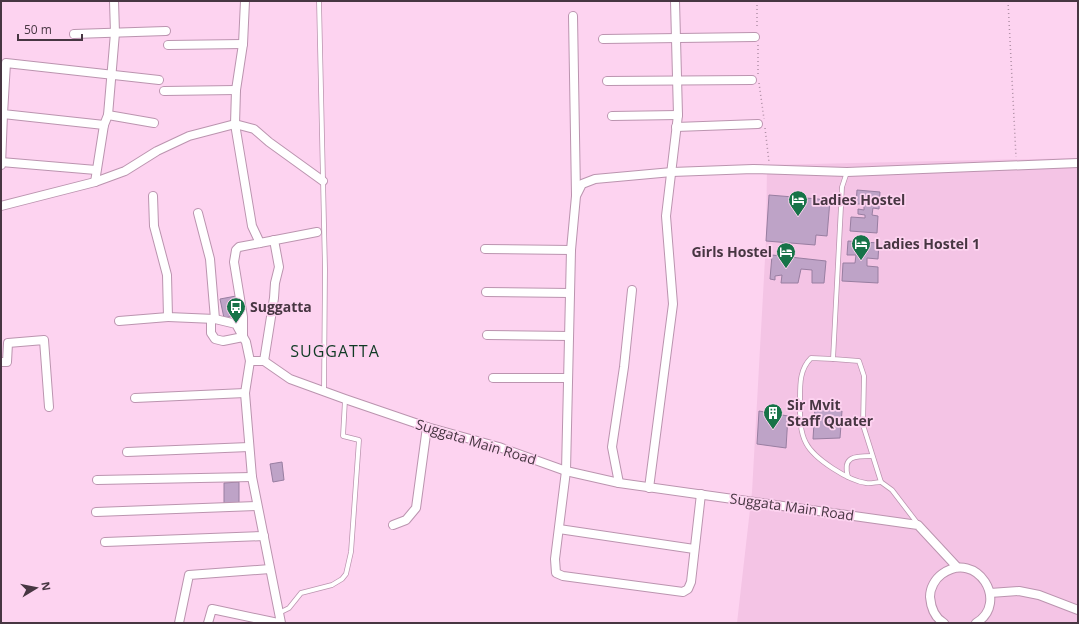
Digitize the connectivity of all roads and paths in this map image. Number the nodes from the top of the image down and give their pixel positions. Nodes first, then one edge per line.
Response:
1 (114, 1) edge
2 (245, 1) edge
3 (319, 1) edge
4 (676, 1) edge
5 (757, 1) edge
6 (1008, 1) edge
7 (573, 16) dead end
8 (166, 30) dead end
9 (115, 33) junction
10 (74, 34) dead end
11 (757, 36) junction
12 (675, 38) junction
13 (603, 39) dead end
14 (243, 44) junction
15 (168, 45) dead end
16 (111, 75) junction
17 (159, 80) dead end
18 (676, 80) junction
19 (752, 80) dead end
20 (607, 81) dead end
21 (236, 90) junction
22 (164, 91) dead end
23 (3, 114) junction
24 (108, 115) junction
25 (612, 116) dead end
26 (678, 116) junction
27 (154, 123) dead end
28 (235, 124) junction
29 (758, 124) dead end
30 (104, 125) junction
31 (676, 127) junction
32 (1, 162) edge
33 (1078, 164) edge
34 (1, 165) edge
35 (1017, 166) junction
36 (96, 170) junction
37 (770, 170) junction
38 (672, 172) junction
39 (847, 172) junction
40 (322, 181) junction
41 (96, 182) junction
42 (153, 196) dead end
43 (576, 196) junction
44 (1, 206) edge
45 (198, 213) dead end
46 (317, 232) dead end
47 (274, 240) junction
48 (260, 243) junction
49 (485, 249) dead end
50 (571, 250) junction
51 (632, 290) dead end
52 (486, 292) dead end
53 (570, 293) junction
54 (168, 317) junction
55 (213, 319) junction
56 (119, 321) dead end
57 (487, 335) dead end
58 (569, 336) junction
59 (244, 337) junction
60 (833, 359) junction
61 (250, 360) junction
62 (264, 361) junction
63 (1, 362) edge
64 (493, 378) dead end
65 (568, 378) junction
66 (324, 390) junction
67 (245, 393) junction
68 (135, 398) dead end
69 (346, 399) junction
70 (49, 408) dead end
71 (426, 427) junction
72 (249, 446) junction
73 (127, 452) dead end
74 (872, 456) junction
75 (566, 471) junction
76 (252, 477) junction
77 (848, 478) junction
78 (97, 480) dead end
79 (881, 482) junction
80 (619, 483) junction
81 (649, 488) junction
82 (701, 494) junction
83 (257, 506) junction
84 (96, 512) dead end
85 (394, 525) dead end
86 (918, 525) junction
87 (559, 529) junction
88 (264, 536) junction
89 (105, 542) dead end
90 (694, 549) junction
91 (957, 567) junction
92 (270, 569) junction
93 (990, 593) junction
94 (1078, 610) edge
95 (279, 613) junction
96 (179, 623) edge
97 (208, 623) edge
98 (280, 623) edge
99 (944, 623) edge
100 (976, 623) edge

1 - 9 street
2 - 14 street
3 - 40 lane
4 - 12 street
5 - 11 path
6 - 35 path
7 - 43 street
8 - 9 street
9 - 10 street
9 - 16 street
11 - 12 street
11 - 37 path
12 - 13 street
12 - 18 street
14 - 15 street
14 - 21 street
16 - 17 street
16 - 23 street
16 - 24 street
18 - 19 street
18 - 20 street
18 - 26 street
21 - 22 street
21 - 28 street
23 - 30 street
23 - 32 street
24 - 27 street
24 - 30 street
25 - 26 street
26 - 31 street
28 - 40 street
28 - 41 street
28 - 48 street
29 - 31 street
30 - 36 street
31 - 38 street
32 - 34 street
32 - 36 street
33 - 35 street
35 - 39 street
36 - 41 street
37 - 38 street
37 - 39 street
38 - 43 street
38 - 81 street
39 - 60 lane
40 - 66 lane
41 - 44 street
42 - 54 street
43 - 50 street
45 - 55 street
46 - 47 street
47 - 48 street
47 - 62 street
48 - 59 street
49 - 50 street
50 - 53 street
51 - 80 street
52 - 53 street
53 - 58 street
54 - 55 street
54 - 56 street
55 - 59 street
55 - 59 street
57 - 58 street
58 - 65 street
59 - 61 street
60 - 74 lane
60 - 77 lane
61 - 62 street
61 - 67 street
62 - 66 street, Suggata Main Road
63 - 70 street
64 - 65 street
65 - 75 street
66 - 69 street, Suggata Main Road
67 - 68 street
67 - 72 street
69 - 71 street, Suggata Main Road
69 - 95 lane
71 - 75 street, Suggata Main Road
71 - 85 street
72 - 73 street
72 - 76 street
74 - 77 lane
74 - 79 lane
75 - 80 street, Suggata Main Road
75 - 87 street
76 - 78 street
76 - 83 street
77 - 79 lane
79 - 86 lane
80 - 81 street, Suggata Main Road
81 - 82 street, Suggata Main Road
82 - 86 street, Suggata Main Road
82 - 90 street
83 - 84 street
83 - 88 street
86 - 91 street
87 - 90 street
87 - 90 street
88 - 89 street
88 - 92 street
91 - 93 street
91 - 99 street
92 - 95 street
92 - 96 street
93 - 94 street
93 - 100 street
95 - 98 street
97 - 98 street

